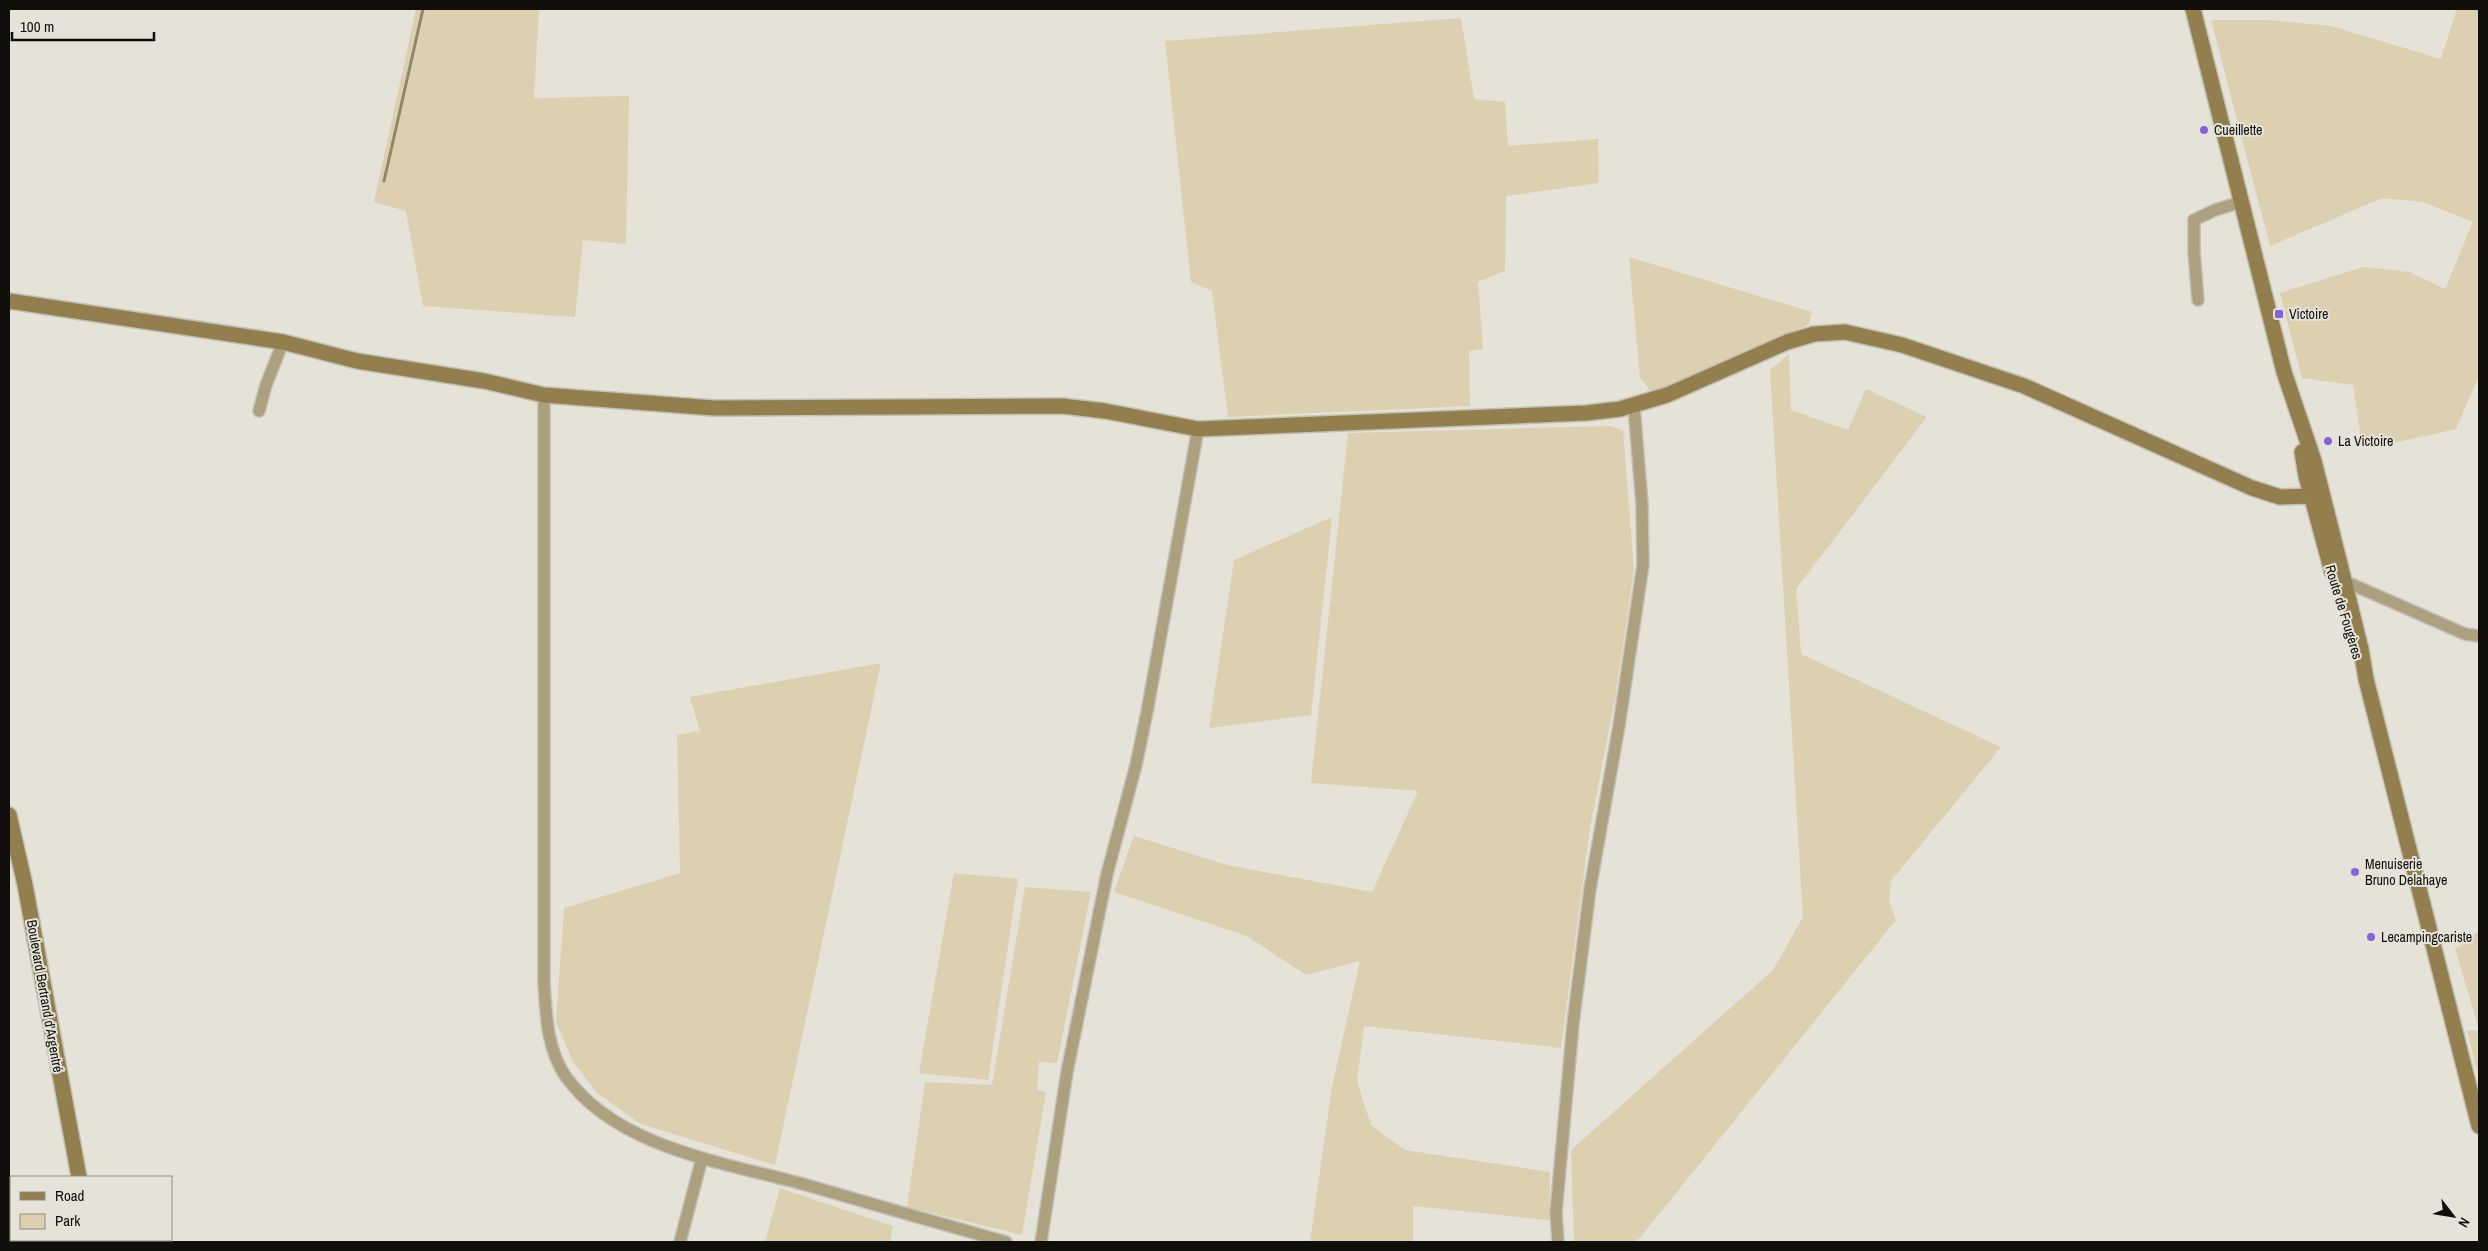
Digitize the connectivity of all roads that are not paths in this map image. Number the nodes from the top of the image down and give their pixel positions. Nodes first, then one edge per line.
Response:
1 (2192, 9) edge
2 (2241, 202) junction
3 (2198, 300) dead end
4 (9, 301) edge
5 (283, 342) junction
6 (2289, 386) junction
7 (544, 396) junction
8 (1634, 406) junction
9 (259, 411) dead end
10 (1198, 429) junction
11 (2319, 482) junction
12 (2312, 496) junction
13 (2329, 542) junction
14 (2342, 591) junction
15 (2479, 636) edge
16 (9, 815) edge
17 (2479, 1126) edge
18 (702, 1158) junction
19 (79, 1176) edge
20 (680, 1242) edge
21 (1006, 1242) edge
22 (1041, 1242) edge
23 (1558, 1242) edge

1 - 2 street
2 - 3 street
2 - 6 street
4 - 5 street
5 - 7 street
5 - 9 street
6 - 11 street
6 - 12 street, Route de Fougères
7 - 10 street
7 - 18 street
8 - 10 street
8 - 12 street
8 - 23 street
10 - 22 street
11 - 12 street
11 - 13 street
12 - 13 street, Route de Fougères
13 - 14 street, Route de Fougères
14 - 15 street
14 - 17 street, Route de Fougères
16 - 19 street, Boulevard Bertrand d'Argentré
18 - 20 street
18 - 21 street

